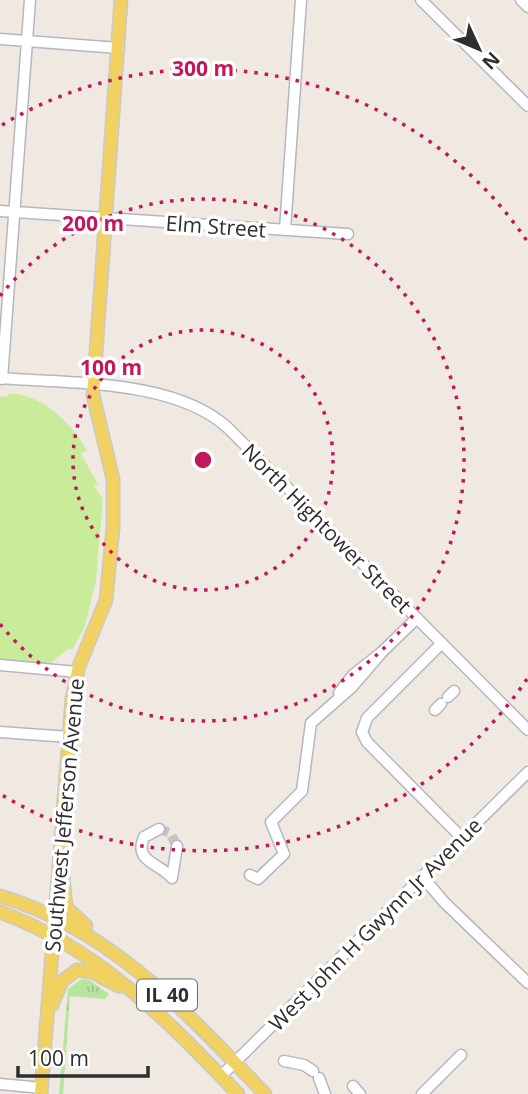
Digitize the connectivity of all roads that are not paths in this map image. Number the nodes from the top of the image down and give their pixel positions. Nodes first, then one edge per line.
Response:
1 (30, 0) edge
2 (121, 0) edge
3 (301, 0) edge
4 (421, 0) edge
5 (521, 0) edge
6 (528, 6) edge
7 (0, 39) edge
8 (27, 41) junction
9 (119, 48) junction
10 (528, 106) edge
11 (0, 211) edge
12 (14, 211) junction
13 (107, 218) junction
14 (285, 230) junction
15 (348, 234) dead end
16 (1, 378) edge
17 (94, 386) junction
18 (417, 618) junction
19 (442, 643) junction
20 (0, 665) edge
21 (77, 672) junction
22 (528, 730) edge
23 (0, 732) edge
24 (69, 737) junction
25 (528, 772) edge
26 (62, 818) junction
27 (159, 829) dead end
28 (462, 838) junction
29 (177, 846) dead end
30 (250, 875) dead end
31 (422, 876) junction
32 (0, 896) edge
33 (0, 912) edge
34 (54, 916) junction
35 (52, 934) junction
36 (528, 983) edge
37 (177, 1004) junction
38 (186, 1041) junction
39 (45, 1042) junction
40 (461, 1055) dead end
41 (284, 1061) dead end
42 (235, 1063) junction
43 (221, 1076) junction
44 (0, 1084) edge
45 (41, 1091) edge
46 (238, 1094) edge
47 (265, 1094) edge
48 (325, 1094) edge
49 (422, 1094) edge

1 - 8 street
2 - 9 main road, Southwest Jefferson Avenue
3 - 14 street
4 - 10 street
5 - 6 street
7 - 8 street
8 - 9 street
8 - 12 street
9 - 13 main road, Southwest Jefferson Avenue
11 - 12 street, Elm Street
12 - 13 street, Elm Street
12 - 16 street
13 - 14 street, Elm Street
13 - 17 main road, Southwest Jefferson Avenue
14 - 15 street, Elm Street
16 - 17 street, North Hightower Street
17 - 18 street, North Hightower Street
17 - 21 main road, Southwest Jefferson Avenue
18 - 19 street, North Hightower Street
18 - 30 street
19 - 22 street, North Hightower Street
19 - 28 street
20 - 21 street
21 - 24 main road, Southwest Jefferson Avenue
23 - 24 street
24 - 26 main road, Southwest Jefferson Avenue
25 - 28 street, West John H Gwynn Jr Avenue
26 - 34 main road, Southwest Jefferson Avenue
26 - 37 main road
27 - 29 street
28 - 31 street, West John H Gwynn Jr Avenue
31 - 36 street
31 - 42 street, West John H Gwynn Jr Avenue
32 - 34 main road, IL 40
33 - 35 main road, IL 40
34 - 35 main road, Southwest Jefferson Avenue
34 - 37 main road, IL 40
35 - 38 main road, IL 40
35 - 39 main road, Southwest Jefferson Avenue
37 - 42 main road, IL 40
38 - 39 main road
38 - 43 main road, IL 40
39 - 45 main road, Southwest Jefferson Avenue
40 - 49 street
41 - 48 street
42 - 43 street, West John H Gwynn Jr Avenue
42 - 47 main road, IL 40
43 - 46 main road, IL 40
44 - 45 street

